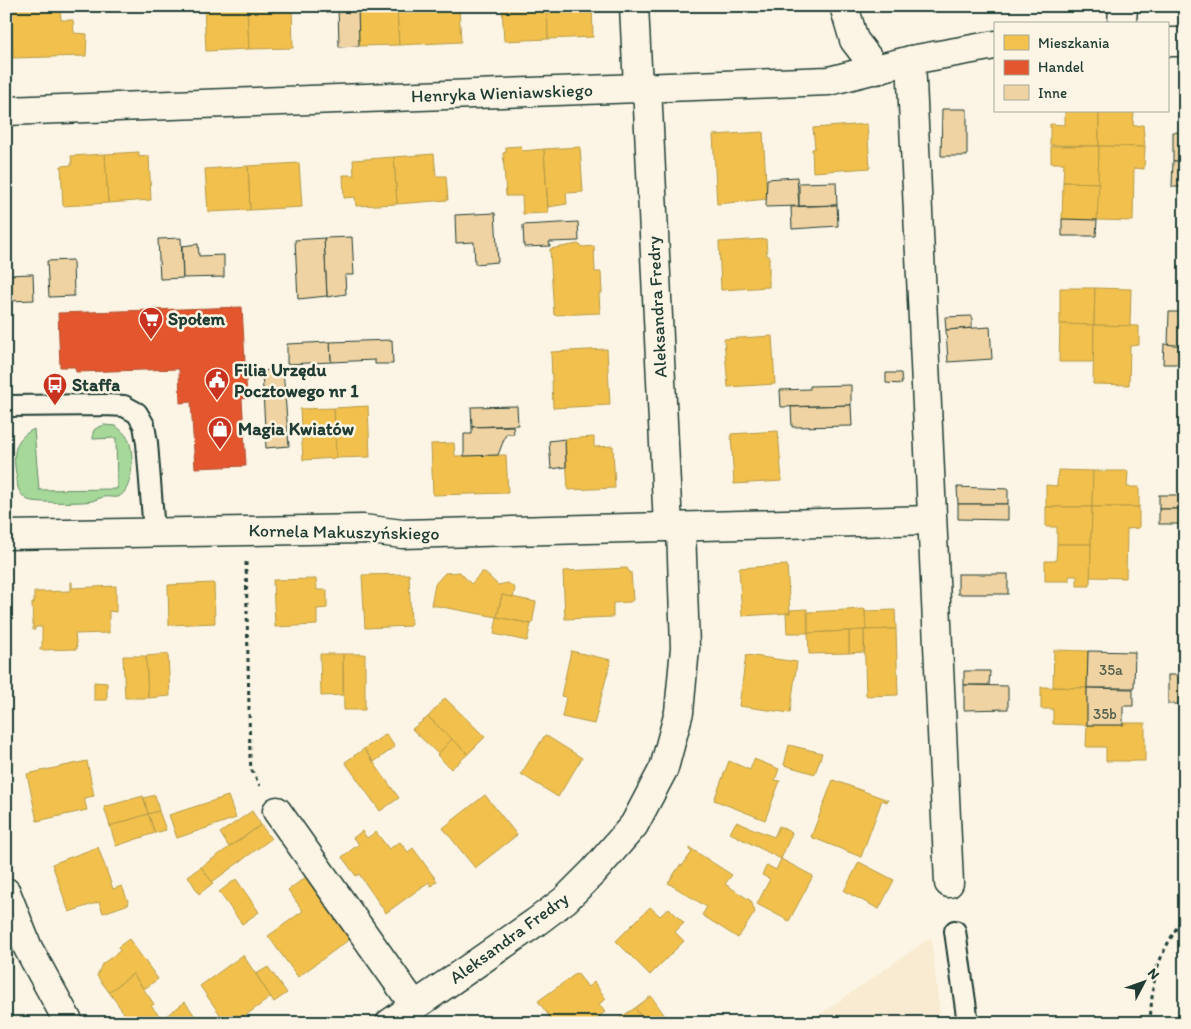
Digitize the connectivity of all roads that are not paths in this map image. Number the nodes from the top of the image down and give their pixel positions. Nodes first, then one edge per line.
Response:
1 (634, 6) edge
2 (844, 6) edge
3 (1122, 6) edge
4 (1122, 22) edge
5 (1168, 42) edge
6 (1185, 42) edge
7 (994, 45) edge
8 (911, 60) junction
9 (877, 70) junction
10 (642, 87) junction
11 (6, 111) edge
12 (6, 406) edge
13 (931, 520) junction
14 (674, 527) junction
15 (154, 532) junction
16 (6, 535) edge
17 (277, 811) road end
18 (949, 883) dead end
19 (6, 892) edge
20 (955, 930) dead end
21 (414, 1005) junction
22 (69, 1023) edge
23 (390, 1023) edge
24 (968, 1023) edge

1 - 10 street, Aleksandra Fredry
2 - 9 street
3 - 4 street
5 - 6 street
7 - 8 street, Henryka Wieniawskiego
8 - 9 street, Henryka Wieniawskiego
8 - 13 street
9 - 10 street, Henryka Wieniawskiego
10 - 11 street, Henryka Wieniawskiego
10 - 14 street, Aleksandra Fredry
12 - 15 lane
13 - 14 street, Kornela Makuszyńskiego
13 - 18 street
14 - 15 street, Kornela Makuszyńskiego
14 - 21 street, Aleksandra Fredry
15 - 16 street, Kornela Makuszyńskiego
17 - 21 street
19 - 22 street
20 - 24 lane
21 - 23 street, Aleksandra Fredry

